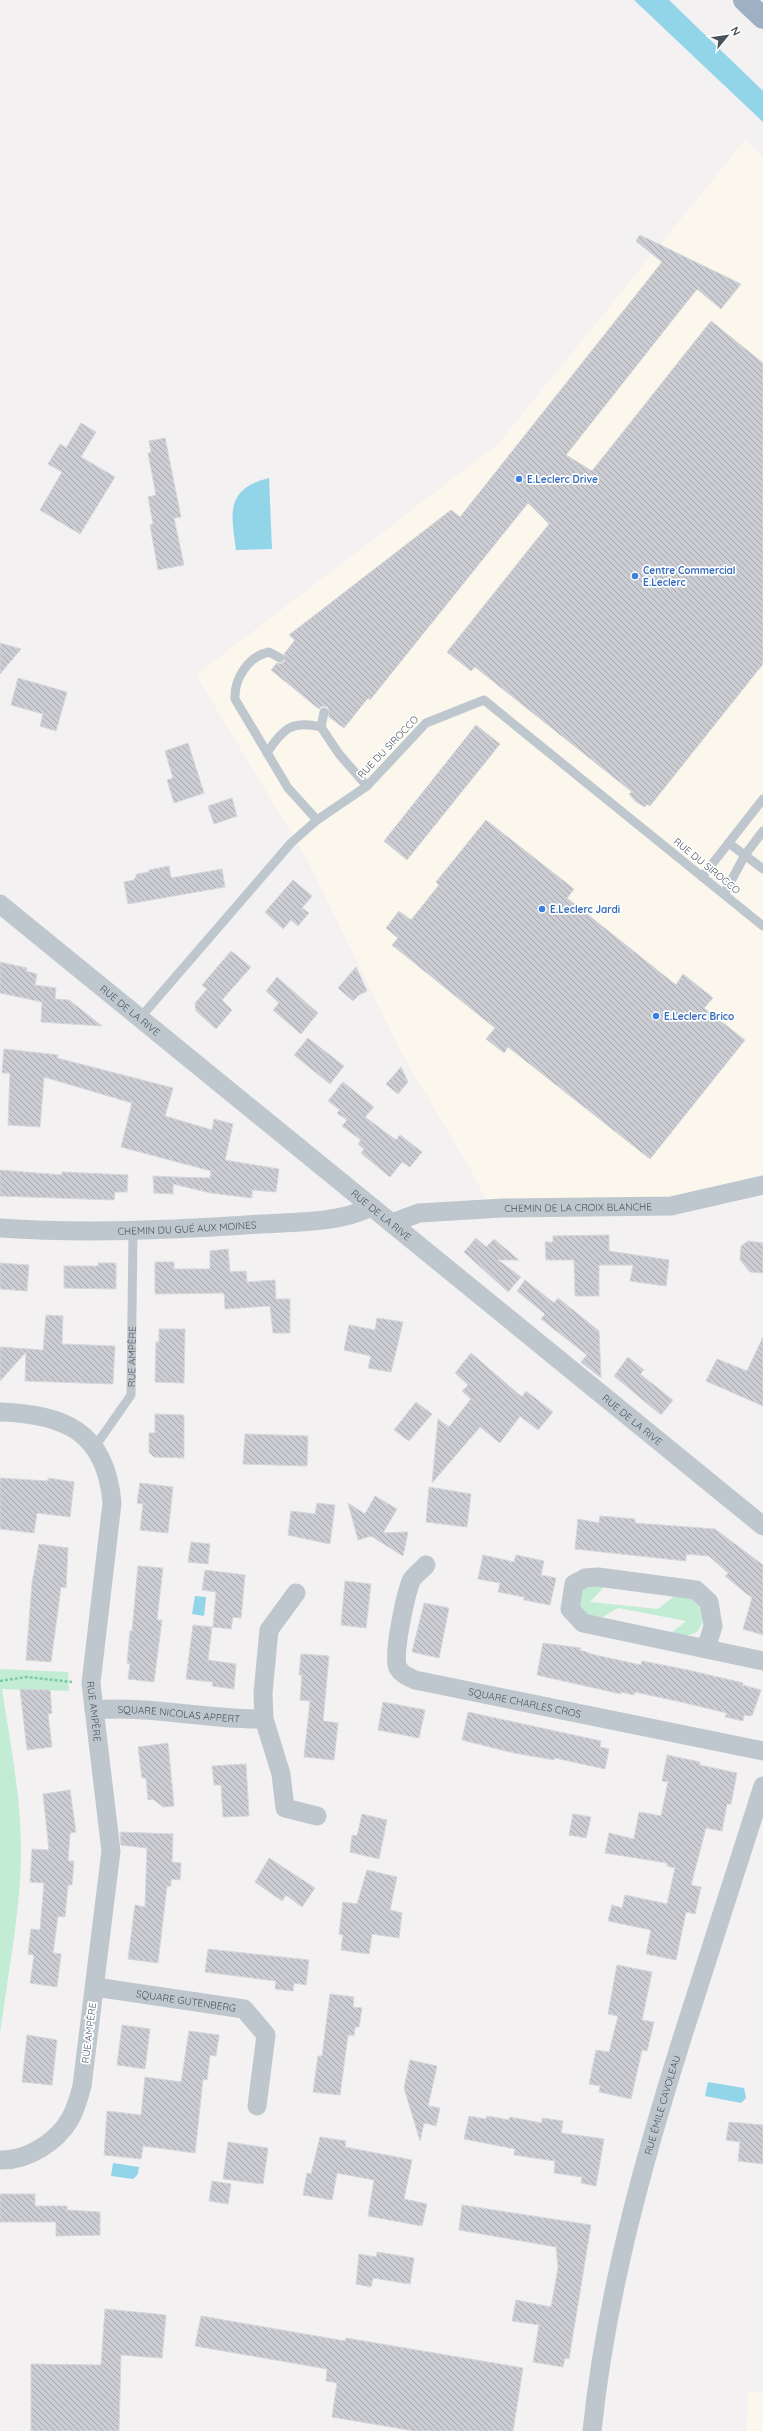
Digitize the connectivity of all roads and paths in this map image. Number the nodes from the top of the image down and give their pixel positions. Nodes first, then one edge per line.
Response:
1 (744, 0) edge
2 (763, 18) edge
3 (280, 658) dead end
4 (324, 712) dead end
5 (321, 727) junction
6 (268, 753) junction
7 (367, 786) junction
8 (763, 799) edge
9 (317, 820) junction
10 (763, 831) edge
11 (730, 844) junction
12 (745, 855) junction
13 (763, 869) edge
14 (702, 877) junction
15 (724, 894) junction
16 (0, 904) edge
17 (763, 926) edge
18 (140, 1018) junction
19 (763, 1185) edge
20 (372, 1207) junction
21 (392, 1223) junction
22 (0, 1228) edge
23 (133, 1232) junction
24 (0, 1412) edge
25 (94, 1448) junction
26 (763, 1526) edge
27 (426, 1565) dead end
28 (296, 1593) dead end
29 (706, 1649) junction
30 (763, 1661) edge
31 (0, 1681) edge
32 (91, 1683) junction
33 (94, 1710) junction
34 (264, 1719) junction
35 (763, 1751) edge
36 (763, 1786) edge
37 (317, 1816) dead end
38 (95, 1987) junction
39 (257, 2106) dead end
40 (0, 2160) edge
41 (592, 2431) edge

1 - 2 highway
3 - 6 lane
4 - 5 lane
5 - 6 lane
5 - 7 lane
6 - 9 lane
7 - 9 lane, RUE DU SIROCCO
7 - 14 lane, RUE DU SIROCCO
8 - 11 lane
9 - 18 lane, RUE DU SIROCCO
10 - 12 lane
11 - 12 lane
11 - 14 lane
12 - 13 lane
12 - 15 lane
14 - 15 lane, RUE DU SIROCCO
15 - 17 lane, RUE DU SIROCCO
16 - 18 street, RUE DE LA RIVE
18 - 20 street, RUE DE LA RIVE
19 - 21 street, CHEMIN DE LA CROIX BLANCHE
20 - 21 street, RUE DE LA RIVE
20 - 23 street, CHEMIN DU GUÉ AUX MOINES
21 - 26 street, RUE DE LA RIVE
22 - 23 street, CHEMIN DU GUÉ AUX MOINES
23 - 25 lane, RUE AMPÈRE
24 - 25 street
25 - 32 street, RUE AMPÈRE
27 - 35 street, SQUARE CHARLES CROS
28 - 34 street
29 - 29 street
29 - 30 street
31 - 32 path
32 - 33 street, RUE AMPÈRE
33 - 34 street, SQUARE NICOLAS APPERT
33 - 38 street, RUE AMPÈRE
34 - 37 street
36 - 41 street, RUE ÉMILE CAVOLEAU
38 - 39 street, SQUARE GUTENBERG
38 - 40 street, RUE AMPÈRE

